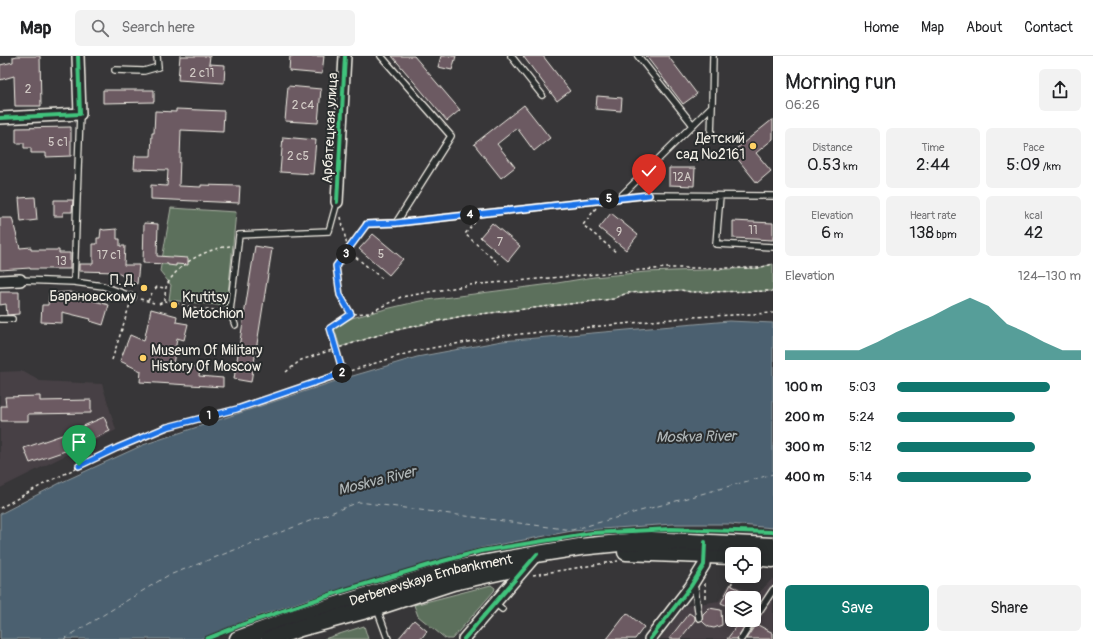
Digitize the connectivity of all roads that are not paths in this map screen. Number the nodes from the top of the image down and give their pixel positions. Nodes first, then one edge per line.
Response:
1 (78, 56) edge
2 (157, 56) edge
3 (346, 56) edge
4 (382, 56) edge
5 (511, 56) edge
6 (638, 56) edge
7 (713, 56) edge
8 (116, 70) dead end
9 (542, 95) dead end
10 (712, 106) junction
11 (80, 114) junction
12 (0, 118) edge
13 (693, 125) junction
14 (711, 136) dead end
15 (720, 196) junction
16 (773, 196) edge
17 (619, 198) junction
18 (337, 202) joint
19 (396, 223) junction
20 (367, 224) road end
21 (773, 247) edge
22 (20, 280) joint
23 (0, 281) edge
24 (74, 282) junction
25 (133, 297) road end
26 (0, 319) edge
27 (12, 319) dead end
28 (235, 325) dead end
29 (773, 546) edge
30 (705, 549) junction
31 (537, 554) junction
32 (725, 554) edge
33 (761, 558) edge
34 (773, 559) edge
35 (527, 571) junction
36 (483, 575) junction
37 (690, 586) junction
38 (773, 590) edge
39 (498, 606) junction
40 (377, 607) junction
41 (761, 608) edge
42 (699, 618) dead end
43 (749, 627) edge
44 (238, 639) edge
45 (270, 639) edge
46 (388, 639) edge
47 (464, 639) edge
48 (650, 639) edge
49 (741, 639) edge

1 - 11 street
2 - 8 lane
3 - 18 street, Арбатецкая улица
4 - 19 lane
5 - 9 lane
6 - 13 lane
7 - 10 lane
10 - 13 lane
10 - 14 lane
11 - 12 street
11 - 24 lane
13 - 17 lane
15 - 16 lane
15 - 17 lane
15 - 21 lane
17 - 19 lane
18 - 28 lane
19 - 20 lane
22 - 23 street
22 - 24 lane
24 - 25 lane
26 - 27 lane
29 - 30 main road, Derbenevskaya Embankment
30 - 31 main road, Derbenevskaya Embankment
30 - 32 main road, Derbenevskaya Embankment
30 - 35 main road, Derbenevskaya Embankment
30 - 37 street
31 - 35 street
31 - 44 main road, Derbenevskaya Embankment
33 - 34 main road
35 - 36 main road, Derbenevskaya Embankment
35 - 39 street
36 - 39 street
36 - 40 main road, Derbenevskaya Embankment
37 - 42 lane
37 - 48 street
38 - 41 lane
39 - 47 street
40 - 45 main road, Derbenevskaya Embankment
40 - 46 lane
43 - 49 lane

